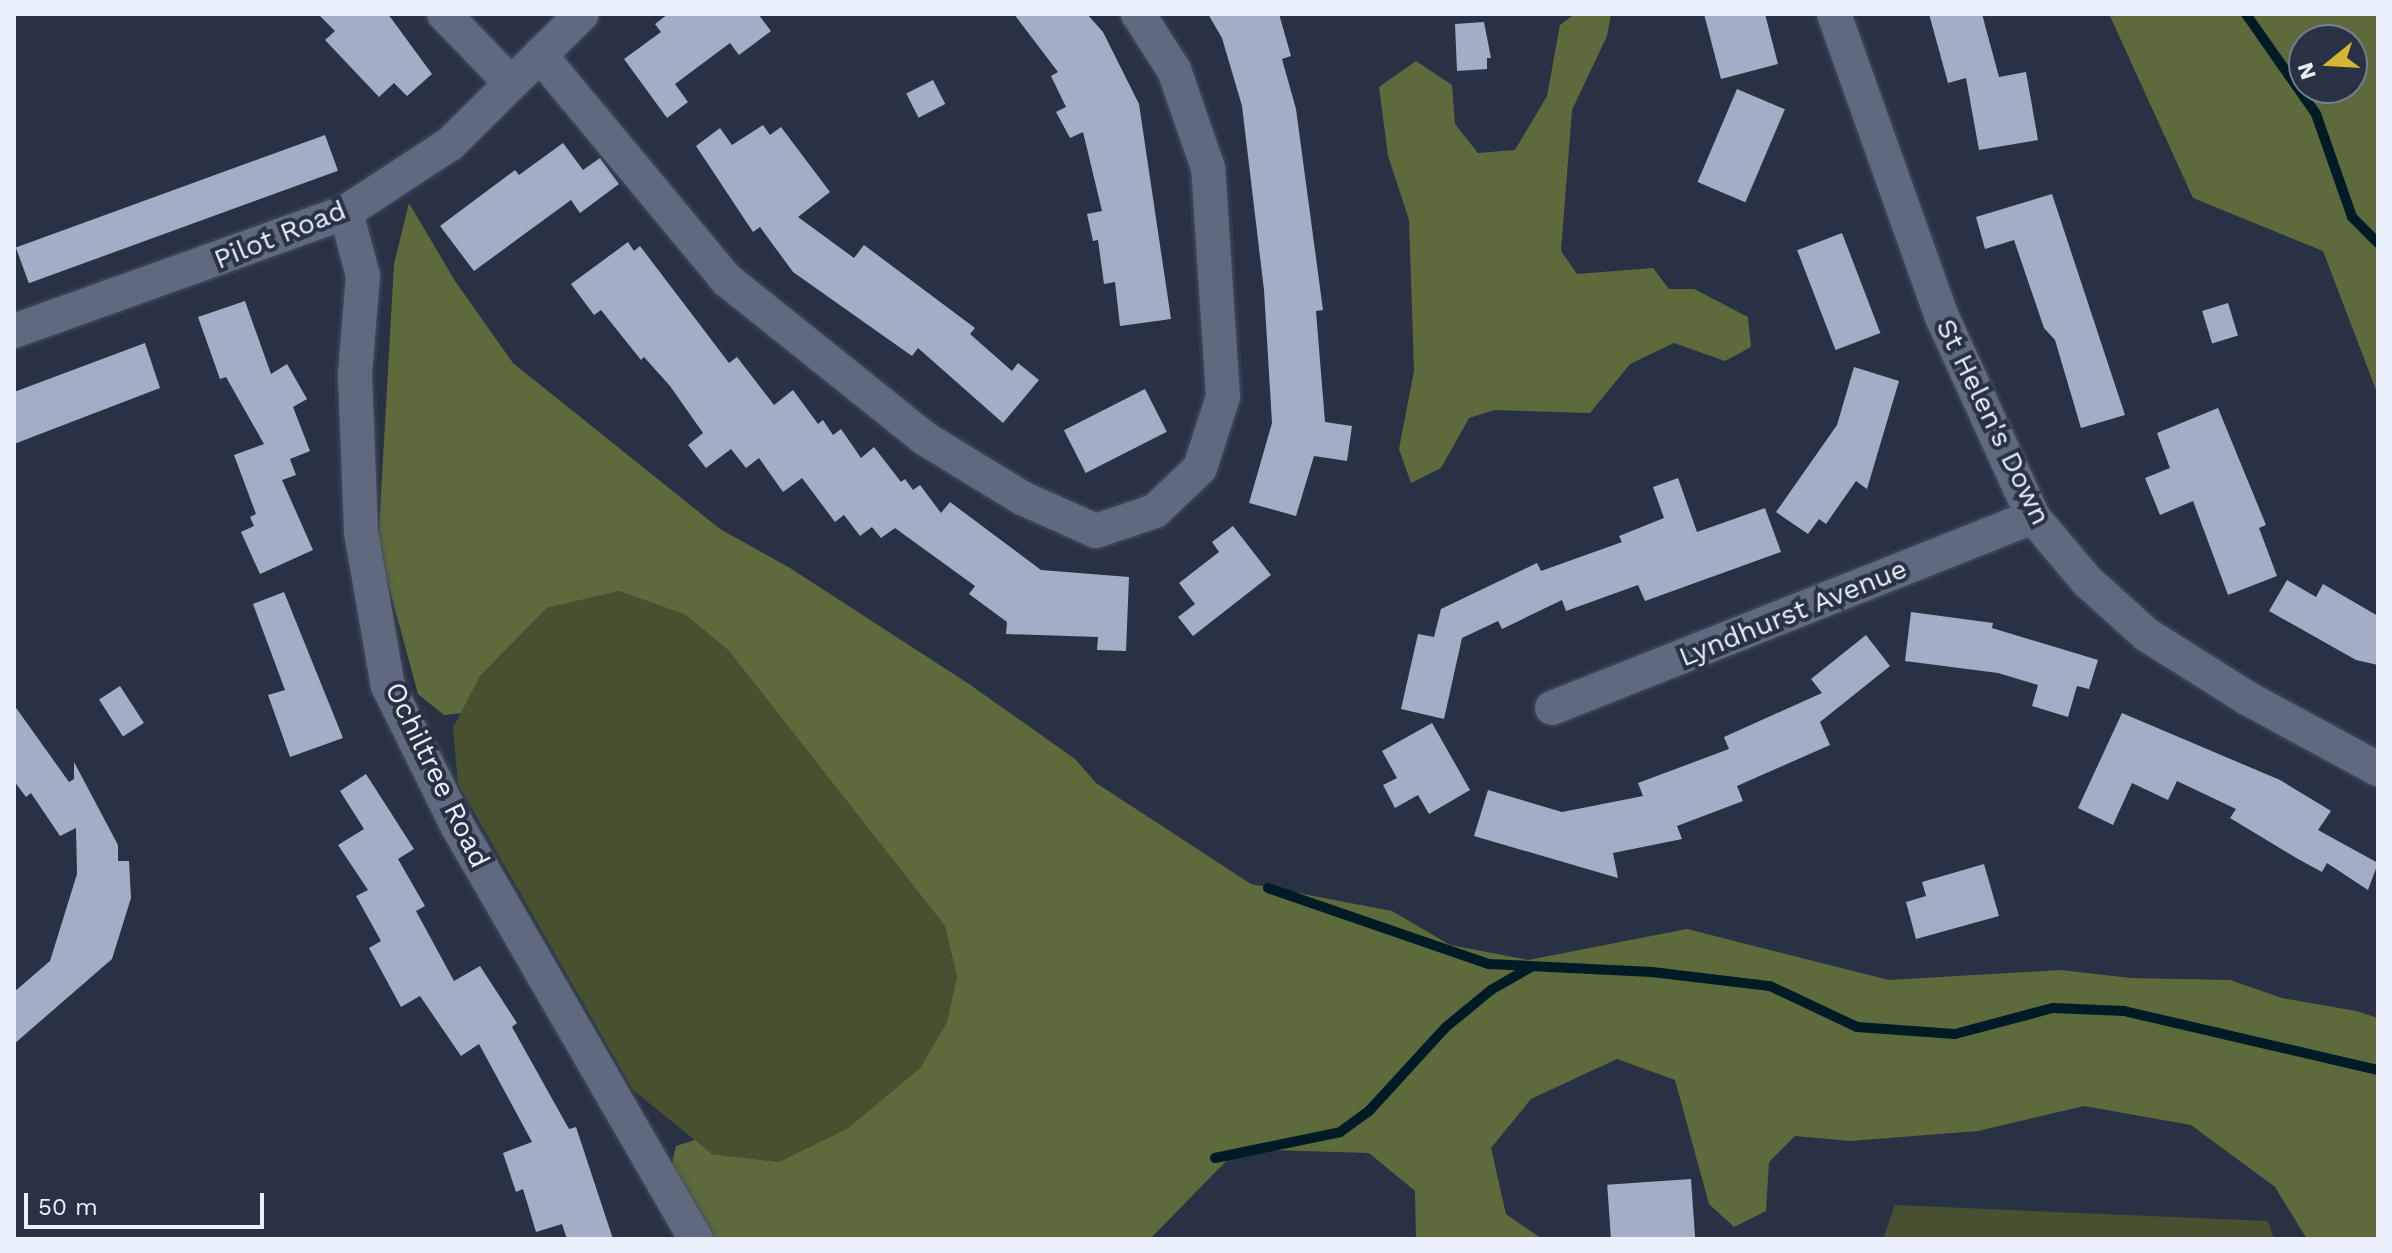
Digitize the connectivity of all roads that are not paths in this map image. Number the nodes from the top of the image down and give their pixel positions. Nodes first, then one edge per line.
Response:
1 (444, 14) edge
2 (582, 14) edge
3 (1138, 14) edge
4 (1834, 14) edge
5 (540, 55) junction
6 (510, 82) junction
7 (346, 212) junction
8 (14, 331) edge
9 (2033, 517) junction
10 (1552, 708) dead end
11 (2378, 769) edge
12 (696, 1239) edge

1 - 6 street
2 - 5 street, Pilot Road
3 - 5 street
4 - 9 street, St Helen's Down
5 - 6 street, Pilot Road
6 - 7 street, Pilot Road
7 - 8 street, Pilot Road
7 - 12 street, Ochiltree Road
9 - 10 street, Lyndhurst Avenue
9 - 11 street, St Helen's Down

